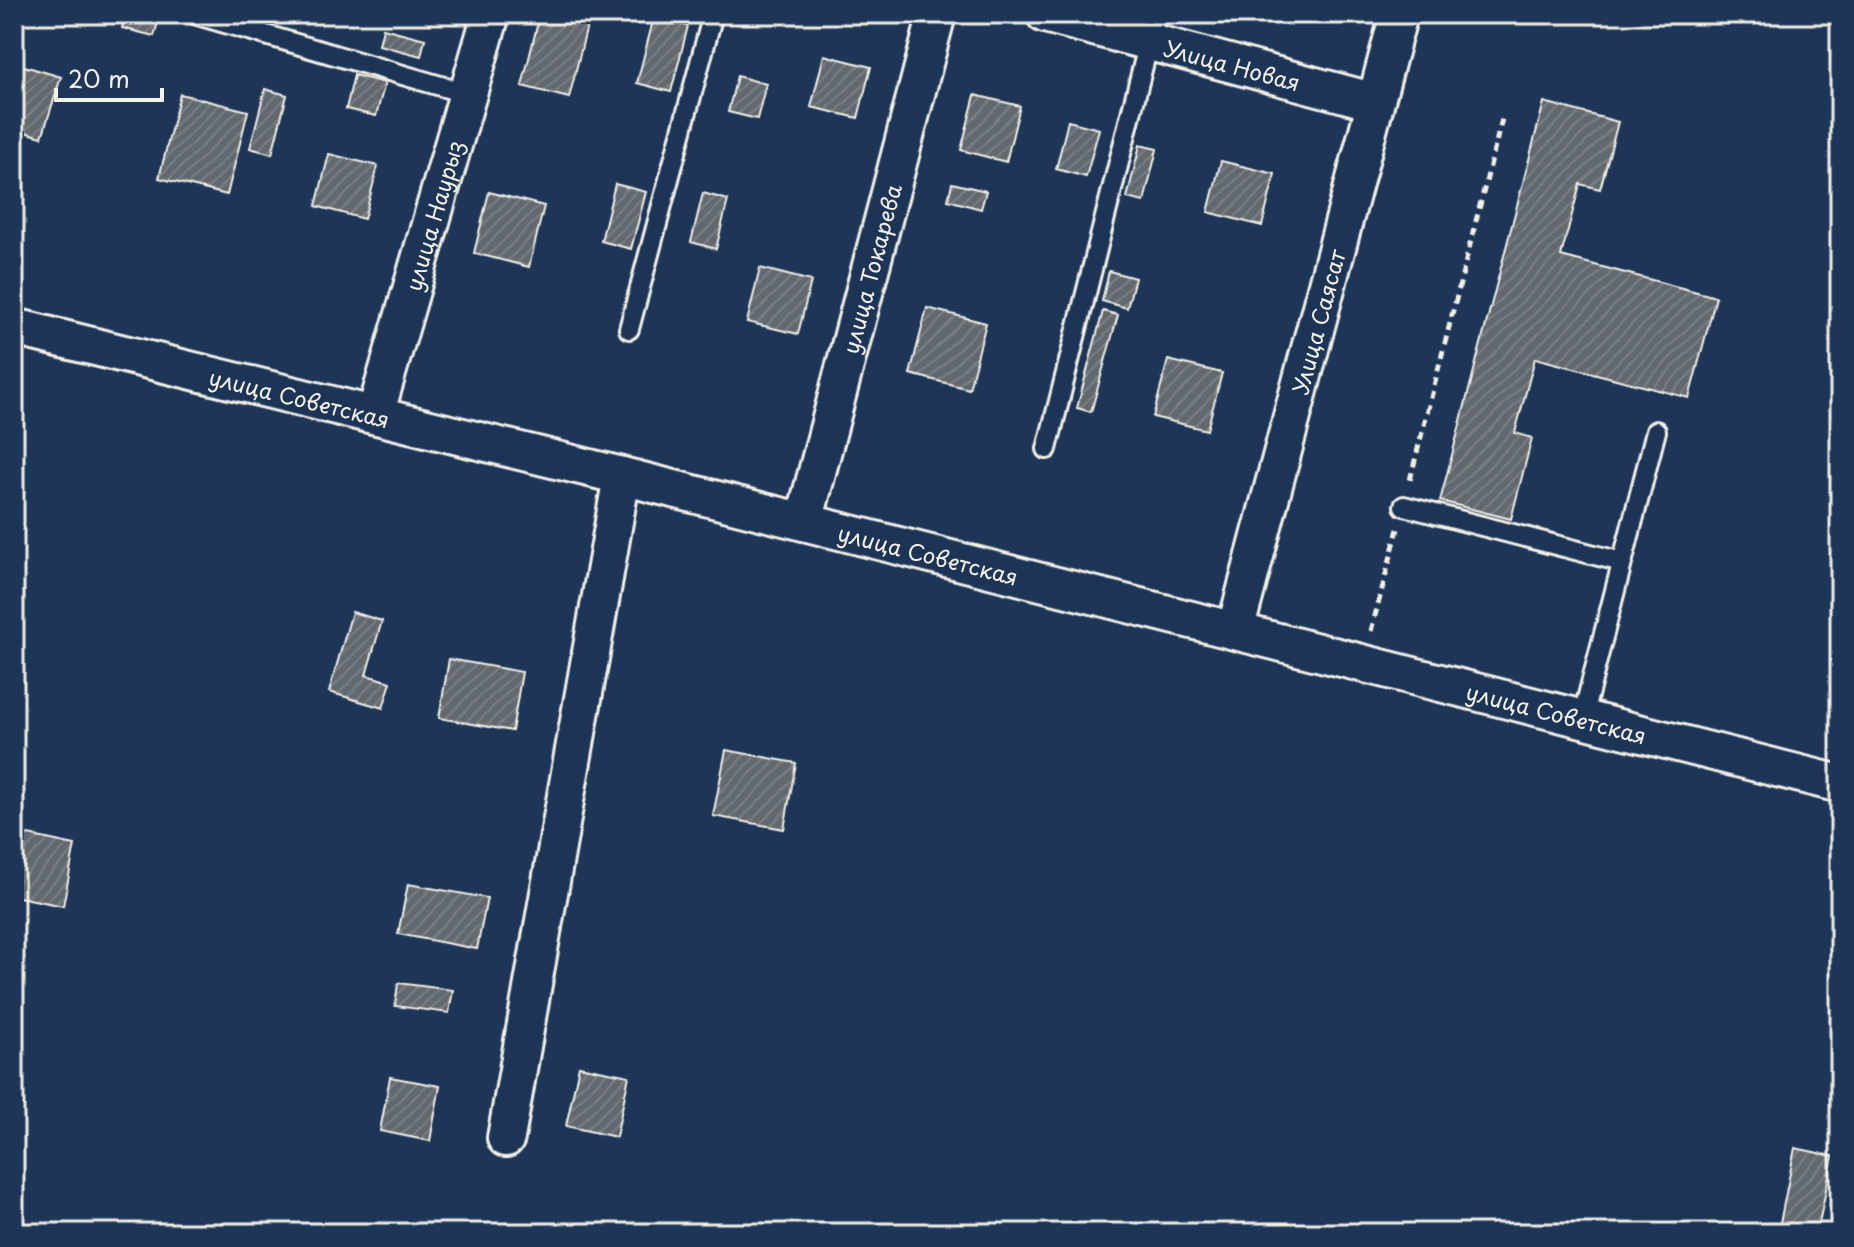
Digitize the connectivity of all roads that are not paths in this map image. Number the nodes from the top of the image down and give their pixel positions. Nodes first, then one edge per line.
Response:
1 (194, 14) edge
2 (491, 14) edge
3 (713, 14) edge
4 (937, 14) edge
5 (1045, 14) edge
6 (1399, 14) edge
7 (1153, 28) edge
8 (468, 94) junction
9 (1375, 102) junction
10 (14, 327) edge
11 (629, 329) dead end
12 (375, 415) junction
13 (1656, 431) dead end
14 (1047, 449) dead end
15 (622, 476) junction
16 (1404, 506) road end
17 (804, 522) junction
18 (1622, 562) junction
19 (1235, 631) junction
20 (1582, 719) junction
21 (1840, 784) edge
22 (506, 1138) dead end

1 - 8 lane
2 - 8 street, улица Наурыз
3 - 11 lane
4 - 17 street, улица Токарева
5 - 7 street, Улица Новая
6 - 9 street, Улица Саясат
7 - 9 street, Улица Новая
7 - 14 lane
8 - 12 street, улица Наурыз
9 - 19 street, Улица Саясат
10 - 12 street, улица Советская
12 - 15 street, улица Советская
13 - 18 lane
15 - 17 street, улица Советская
15 - 22 street
16 - 18 lane
17 - 19 street, улица Советская
18 - 20 lane
19 - 20 street, улица Советская
20 - 21 street, улица Советская

